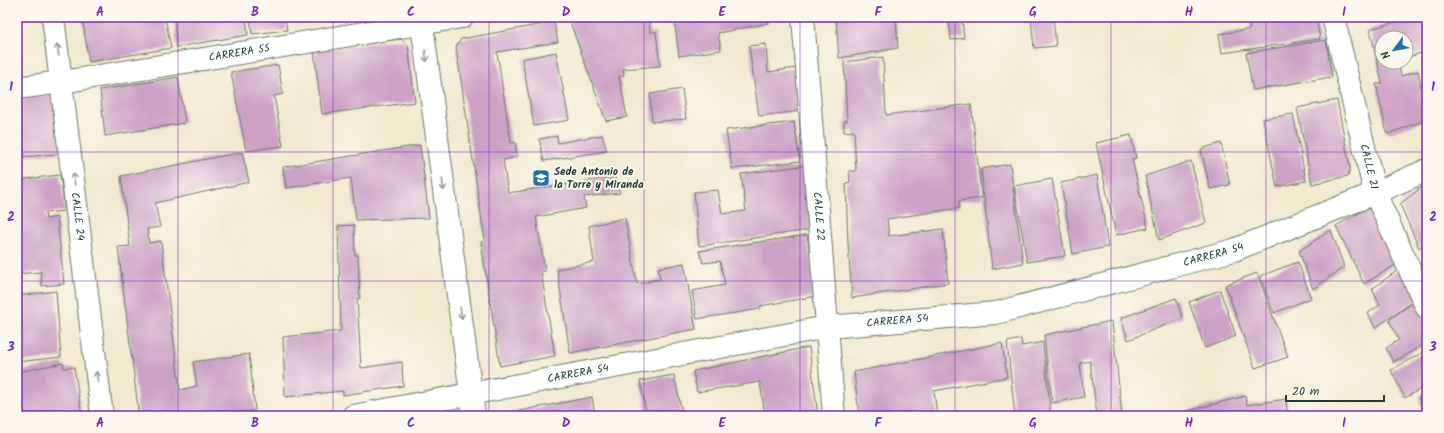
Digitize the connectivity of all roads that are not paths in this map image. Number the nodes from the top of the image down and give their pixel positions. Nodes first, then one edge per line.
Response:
1 (53, 17) edge
2 (462, 17) edge
3 (803, 17) edge
4 (1333, 17) edge
5 (422, 20) edge
6 (62, 82) junction
7 (17, 88) edge
8 (1427, 170) edge
9 (1375, 193) junction
10 (1427, 308) edge
11 (827, 327) junction
12 (471, 394) junction
13 (102, 416) edge
14 (353, 416) edge
15 (474, 416) edge
16 (834, 416) edge

6 -> 1 street, CALLE 24
2 - 5 street, CARRERA 55
3 - 11 street, CALLE 22
4 - 9 street, CALLE 21
5 - 6 street, CARRERA 55
5 -> 12 street
6 - 7 street, CARRERA 55
13 -> 6 street, CALLE 24
8 - 9 street, CARRERA 54
9 - 10 street, CALLE 21
9 - 11 street, CARRERA 54
11 - 12 street, CARRERA 54
11 - 16 street, CALLE 22
12 - 14 street, CARRERA 54
12 - 15 street

